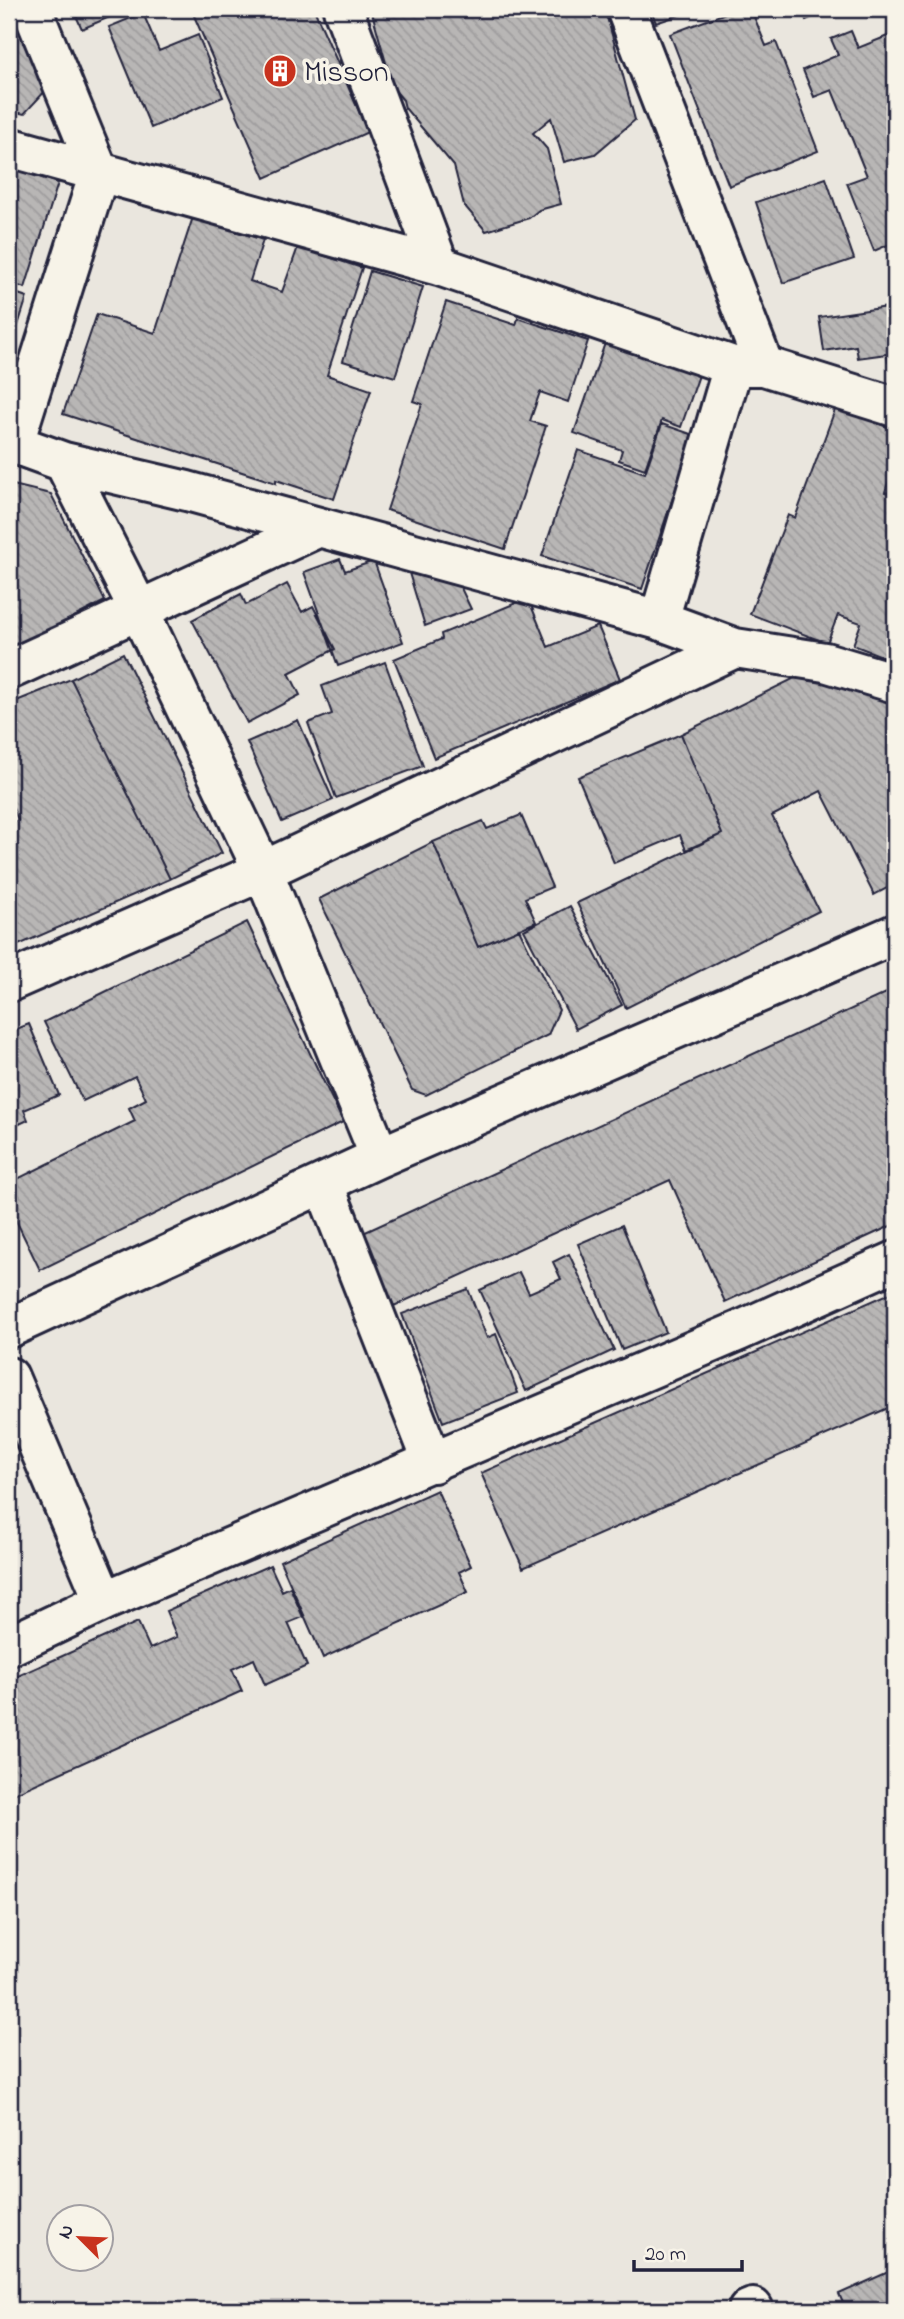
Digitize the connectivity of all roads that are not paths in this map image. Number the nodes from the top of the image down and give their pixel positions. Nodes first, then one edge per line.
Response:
1 (32, 9) edge
2 (343, 9) edge
3 (626, 9) edge
4 (9, 147) edge
5 (99, 173) junction
6 (439, 266) junction
7 (748, 366) junction
8 (895, 407) edge
9 (12, 442) edge
10 (64, 462) junction
11 (317, 528) junction
12 (139, 610) junction
13 (659, 620) junction
14 (735, 649) junction
15 (9, 670) edge
16 (895, 683) edge
17 (263, 871) junction
18 (895, 934) edge
19 (9, 982) edge
20 (380, 1157) junction
21 (324, 1185) junction
22 (895, 1261) edge
23 (9, 1328) edge
24 (9, 1377) edge
25 (433, 1463) junction
26 (104, 1601) junction
27 (9, 1646) edge

1 - 5 street
2 - 6 street
3 - 7 street
4 - 5 street
5 - 6 street
5 - 9 street
6 - 7 street
7 - 8 street
7 - 13 street
9 - 10 street
10 - 11 street
10 - 12 street
11 - 12 street
11 - 13 street
12 - 15 street
12 - 17 street
13 - 14 street
14 - 16 street
14 - 17 street
17 - 19 street
17 - 20 street
18 - 20 street
20 - 21 street
21 - 23 street
21 - 25 street
22 - 25 street
24 - 26 street
25 - 26 street
26 - 27 street

